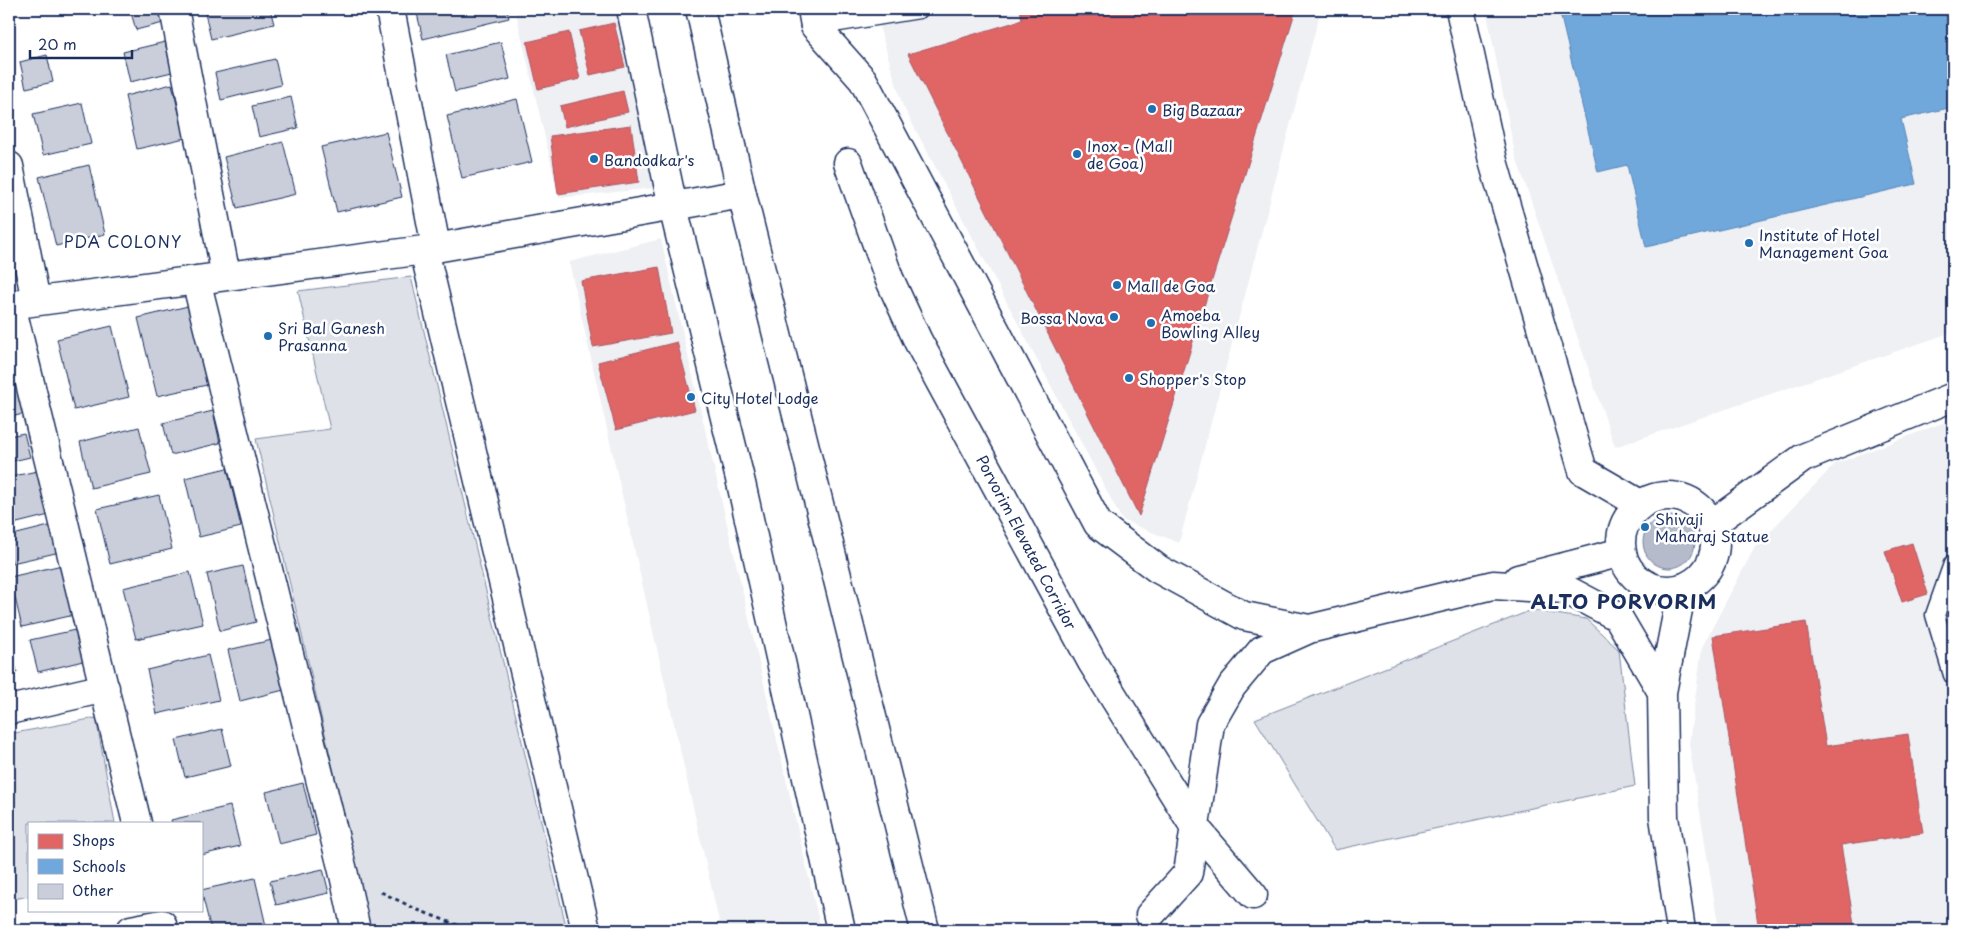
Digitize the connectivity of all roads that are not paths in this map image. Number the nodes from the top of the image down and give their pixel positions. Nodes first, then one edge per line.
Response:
1 (174, 9) edge
2 (390, 9) edge
3 (631, 9) edge
4 (700, 9) edge
5 (919, 9) edge
6 (1460, 9) edge
7 (813, 17) edge
8 (848, 163) dead end
9 (9, 166) edge
10 (742, 194) junction
11 (673, 207) junction
12 (430, 248) junction
13 (226, 276) junction
14 (196, 280) junction
15 (19, 304) edge
16 (1953, 397) edge
17 (1640, 504) junction
18 (1712, 524) junction
19 (1622, 552) junction
20 (1953, 564) edge
21 (1493, 585) junction
22 (1682, 589) junction
23 (1309, 629) junction
24 (1953, 675) edge
25 (105, 688) junction
26 (1662, 692) junction
27 (9, 710) edge
28 (137, 822) edge
29 (1194, 826) junction
30 (1253, 894) dead end
31 (1150, 915) dead end
32 (161, 922) edge
33 (131, 930) edge
34 (356, 930) edge
35 (586, 930) edge
36 (840, 930) edge
37 (925, 930) edge
38 (1681, 930) edge

1 - 13 main road
2 - 12 main road
3 - 11 main road
4 - 10 main road
5 - 7 lane
6 - 17 main road
7 - 23 main road
8 - 29 main road, Porvorim Elevated Corridor
9 - 15 main road
10 - 11 main road
10 - 37 main road
11 - 12 main road
11 - 36 main road
12 - 13 main road
12 - 35 main road
13 - 14 main road
14 - 15 main road
14 - 34 main road
15 - 25 main road
16 - 18 main road
17 - 18 main road
17 - 19 main road
18 - 22 main road
19 - 21 main road
19 - 22 main road
20 - 24 lane
21 - 23 main road
21 - 26 main road
22 - 26 main road
23 - 29 main road
25 - 27 main road
25 - 28 main road
26 - 38 main road
29 - 30 main road, Porvorim Elevated Corridor
29 - 31 main road
32 - 33 main road

